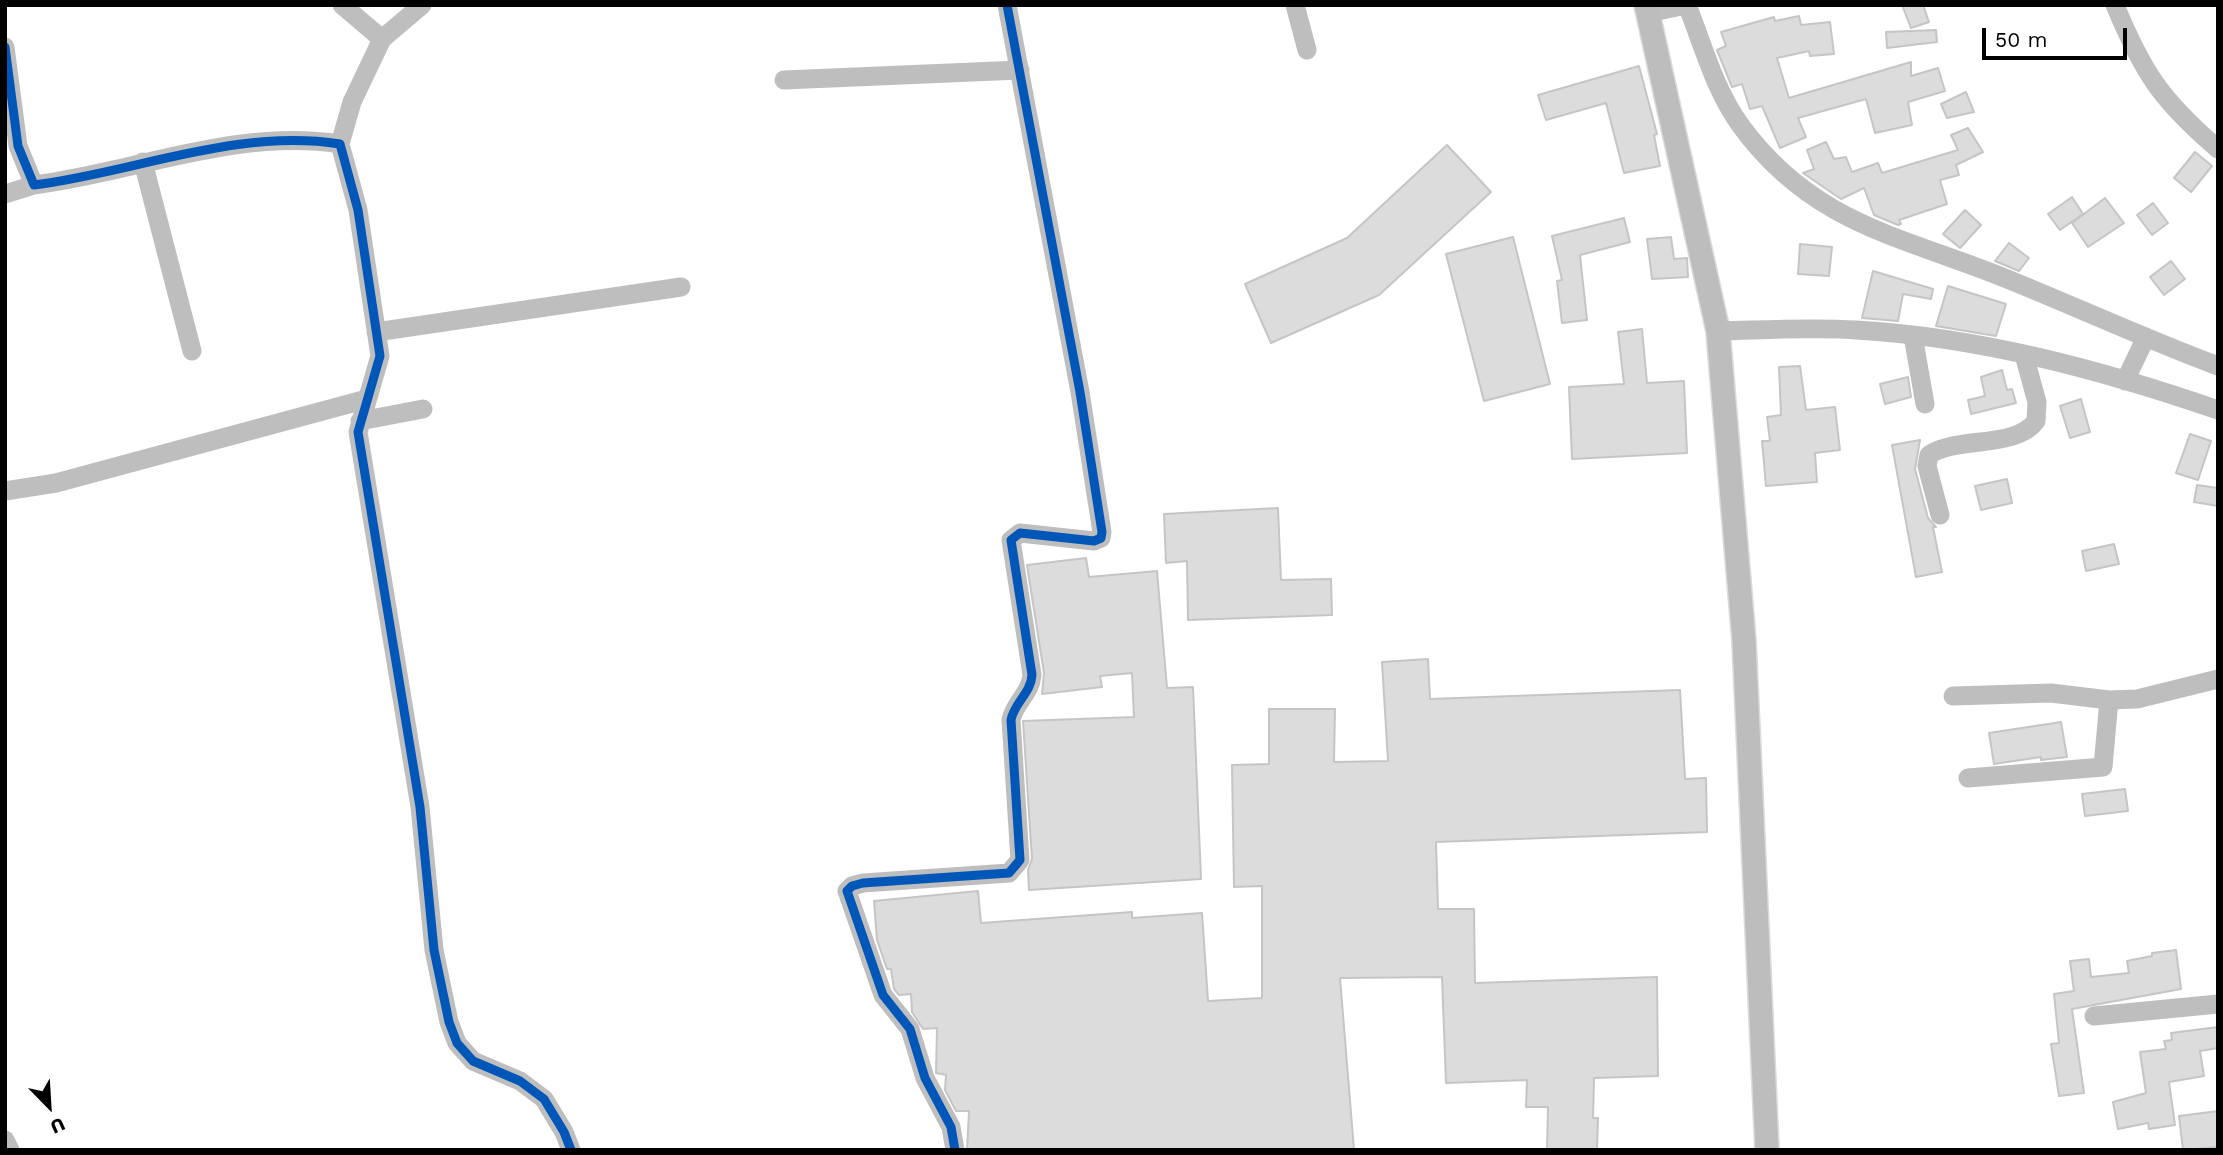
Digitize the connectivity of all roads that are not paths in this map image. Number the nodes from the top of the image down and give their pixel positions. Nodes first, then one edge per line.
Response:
1 (342, 5) edge
2 (422, 5) edge
3 (1007, 5) edge
4 (1295, 5) edge
5 (1686, 5) edge
6 (2115, 5) edge
7 (1647, 9) edge
8 (382, 39) junction
9 (5, 47) edge
10 (1307, 50) dead end
11 (1020, 70) junction
12 (784, 80) dead end
13 (340, 144) junction
14 (2218, 149) edge
15 (143, 162) junction
16 (34, 185) junction
17 (5, 194) edge
18 (681, 287) dead end
19 (1718, 331) junction
20 (376, 332) junction
21 (1913, 336) junction
22 (2142, 346) junction
23 (192, 351) dead end
24 (2024, 355) junction
25 (2218, 366) edge
26 (2125, 381) junction
27 (367, 399) junction
28 (1925, 404) dead end
29 (423, 409) dead end
30 (2218, 410) edge
31 (360, 421) junction
32 (5, 491) edge
33 (1940, 515) dead end
34 (2218, 679) edge
35 (1953, 696) dead end
36 (2109, 699) junction
37 (1968, 778) dead end
38 (2218, 1004) edge
39 (2094, 1016) dead end
40 (5, 1140) edge
41 (10, 1150) edge
42 (571, 1150) edge
43 (955, 1150) edge
44 (1767, 1150) edge

1 - 8 street
2 - 8 street
3 - 11 street
4 - 10 street
5 - 7 street
5 - 22 street
6 - 14 street
7 - 19 main road
8 - 13 street
9 - 16 street
11 - 12 street
11 - 43 street
13 - 15 street
13 - 20 street
15 - 16 street
15 - 23 street
16 - 17 street
18 - 20 street
19 - 21 street
19 - 44 main road
20 - 27 street
21 - 24 street
21 - 28 street
22 - 25 street
22 - 26 street
24 - 26 street
24 - 33 street
26 - 30 street
27 - 31 street
27 - 32 street
29 - 31 street
31 - 42 street
34 - 36 street
35 - 36 street
36 - 37 street
38 - 39 street
40 - 41 street

